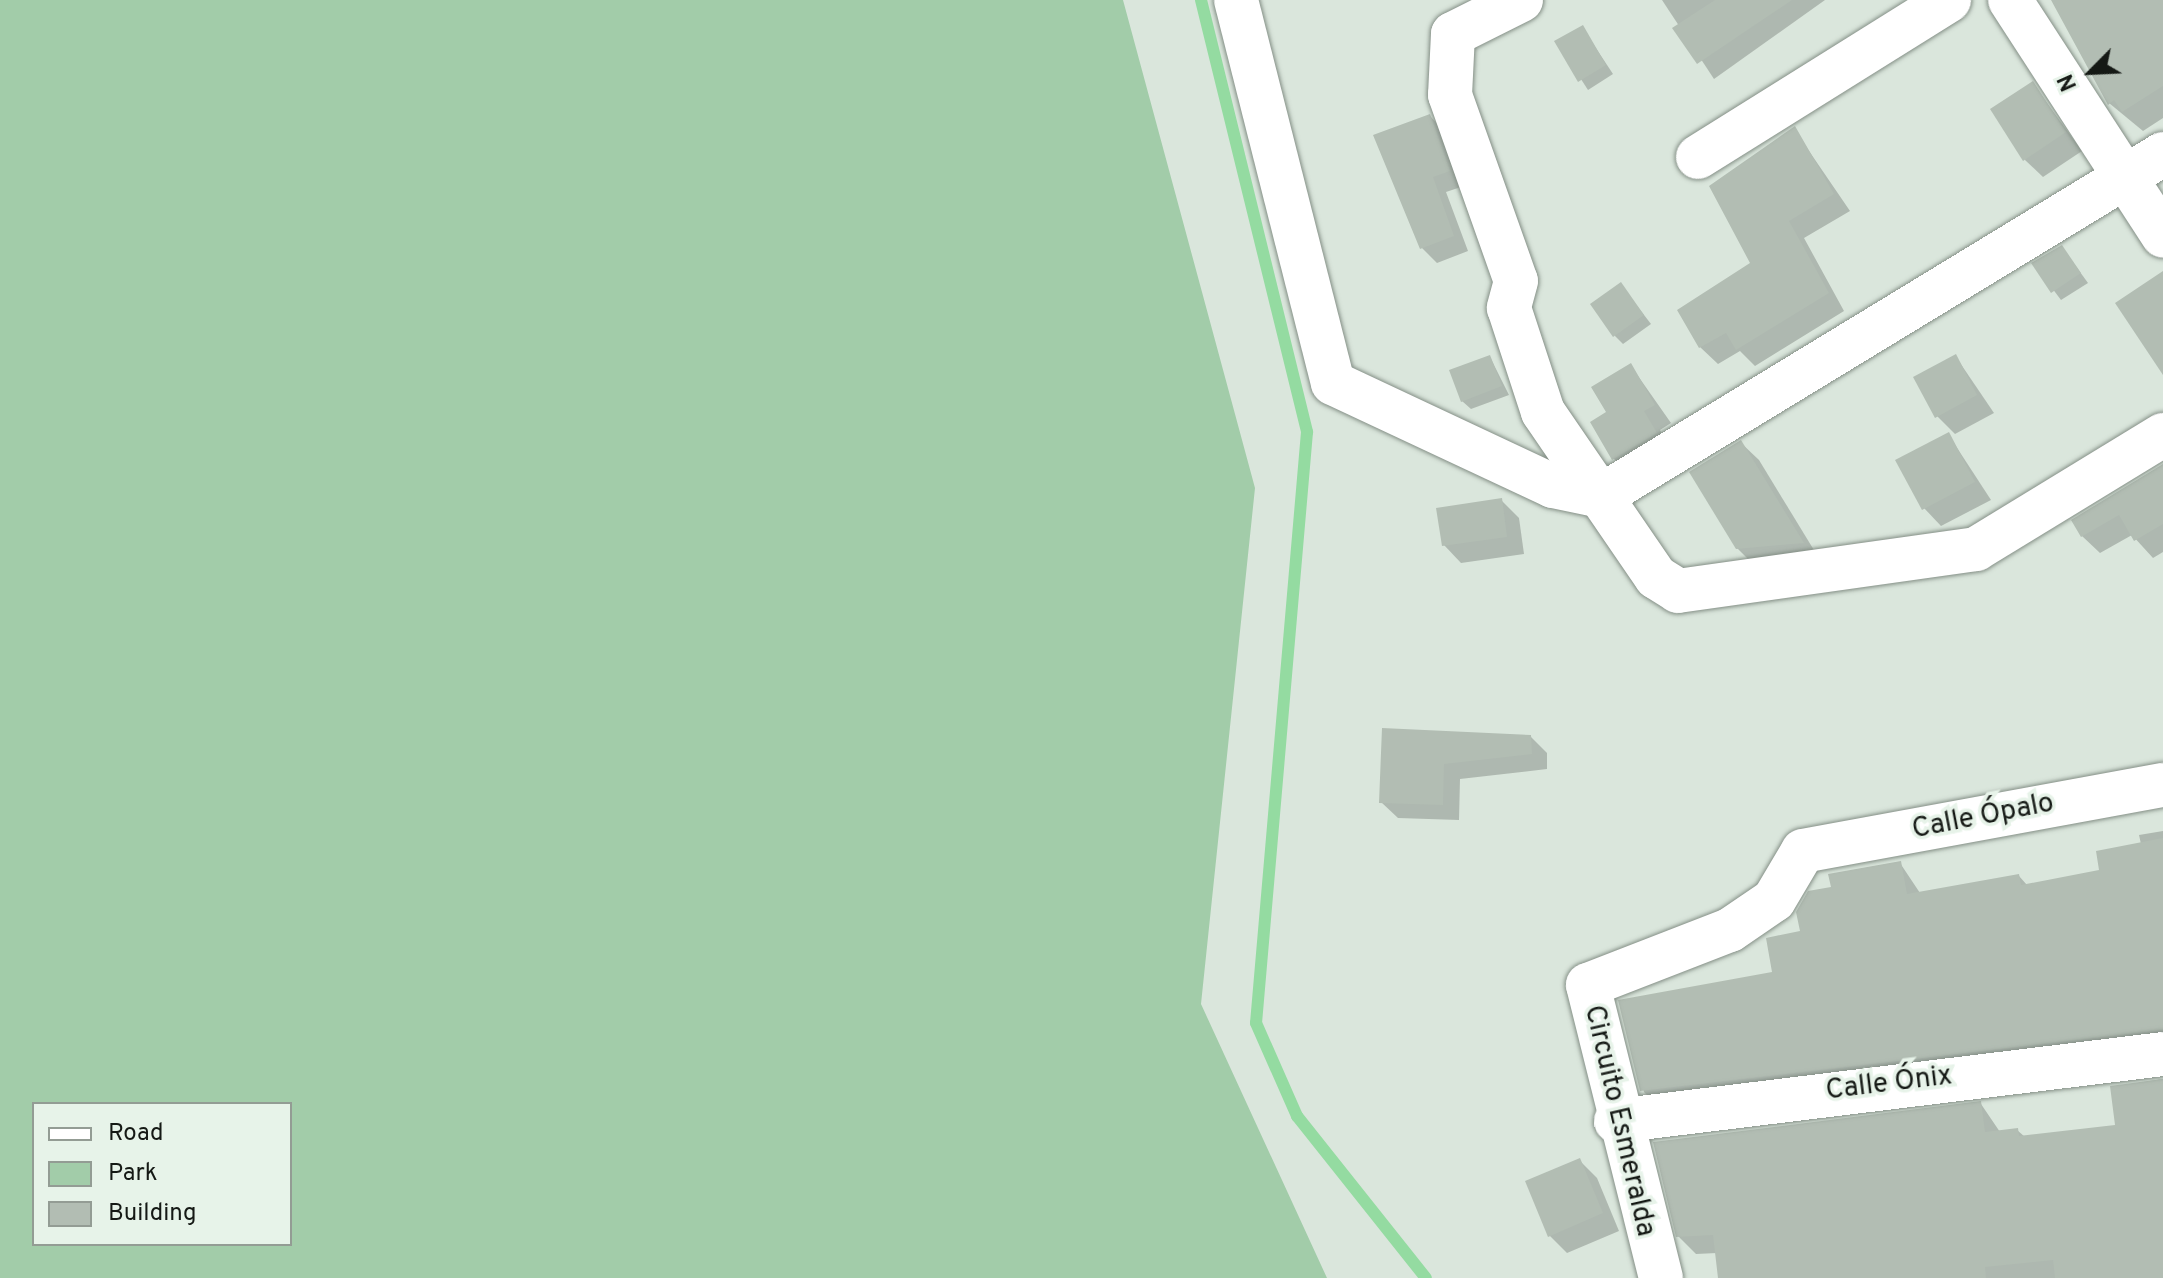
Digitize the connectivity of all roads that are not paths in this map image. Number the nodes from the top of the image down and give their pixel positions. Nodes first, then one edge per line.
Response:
1 (1236, 0) edge
2 (1521, 0) edge
3 (1949, 0) edge
4 (2010, 0) edge
5 (2163, 154) edge
6 (1698, 157) dead end
7 (2125, 179) junction
8 (2163, 236) edge
9 (2163, 435) edge
10 (1601, 496) junction
11 (2163, 785) edge
12 (1803, 851) joint
13 (2163, 1054) edge
14 (1616, 1121) junction
15 (1661, 1278) edge

1 - 10 street
2 - 10 street
3 - 6 street
4 - 7 street
5 - 7 street
7 - 8 street
7 - 10 street
9 - 10 street
11 - 12 street, Calle Ópalo
12 - 14 street, Circuito Esmeralda
13 - 14 street, Calle Ónix
14 - 15 street, Circuito Esmeralda

